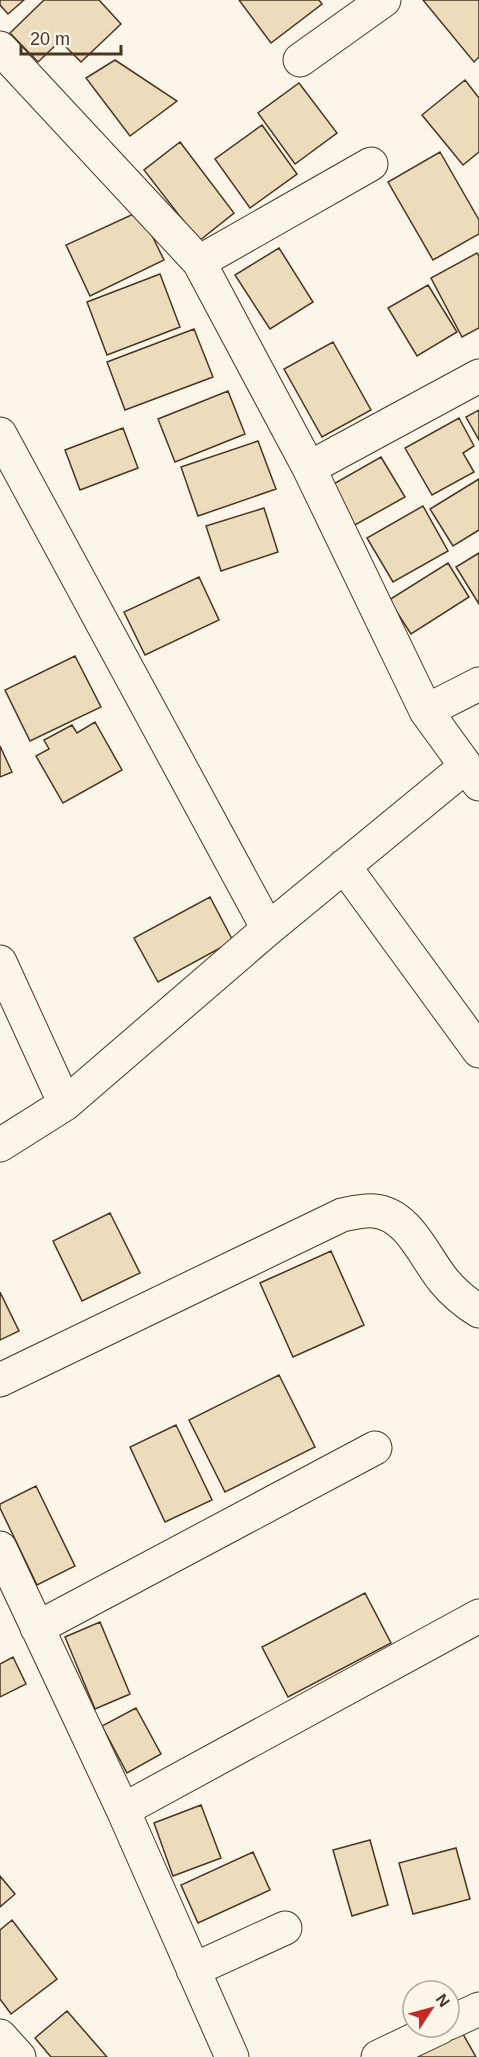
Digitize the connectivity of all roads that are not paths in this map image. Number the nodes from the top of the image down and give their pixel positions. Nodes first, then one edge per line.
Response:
1 (384, 0) edge
2 (0, 48) edge
3 (300, 60) dead end
4 (371, 164) dead end
5 (199, 262) junction
6 (479, 376) edge
7 (0, 434) edge
8 (309, 468) junction
9 (479, 684) edge
10 (426, 711) junction
11 (472, 776) edge
12 (344, 866) junction
13 (268, 929) junction
14 (0, 962) edge
15 (479, 1050) edge
16 (65, 1104) junction
17 (0, 1145) edge
18 (479, 1311) edge
19 (0, 1380) edge
20 (375, 1448) dead end
21 (0, 1548) edge
22 (479, 1616) edge
23 (37, 1628) junction
24 (123, 1810) junction
25 (285, 1928) dead end
26 (193, 1970) junction
27 (479, 2009) edge
28 (461, 2017) edge
29 (0, 2036) edge
30 (416, 2039) edge
31 (19, 2057) edge
32 (232, 2057) edge
33 (378, 2057) edge

1 - 3 street
2 - 5 street
4 - 5 street
5 - 8 street
6 - 8 street
7 - 13 street
8 - 10 street
9 - 10 street
10 - 11 street
11 - 12 street
12 - 13 street
12 - 15 street
13 - 16 street
14 - 16 street
16 - 17 street
18 - 19 street
20 - 23 street
21 - 23 street
22 - 24 street
23 - 24 street
24 - 26 street
25 - 26 street
26 - 32 street
27 - 28 street
29 - 31 street
30 - 33 street

